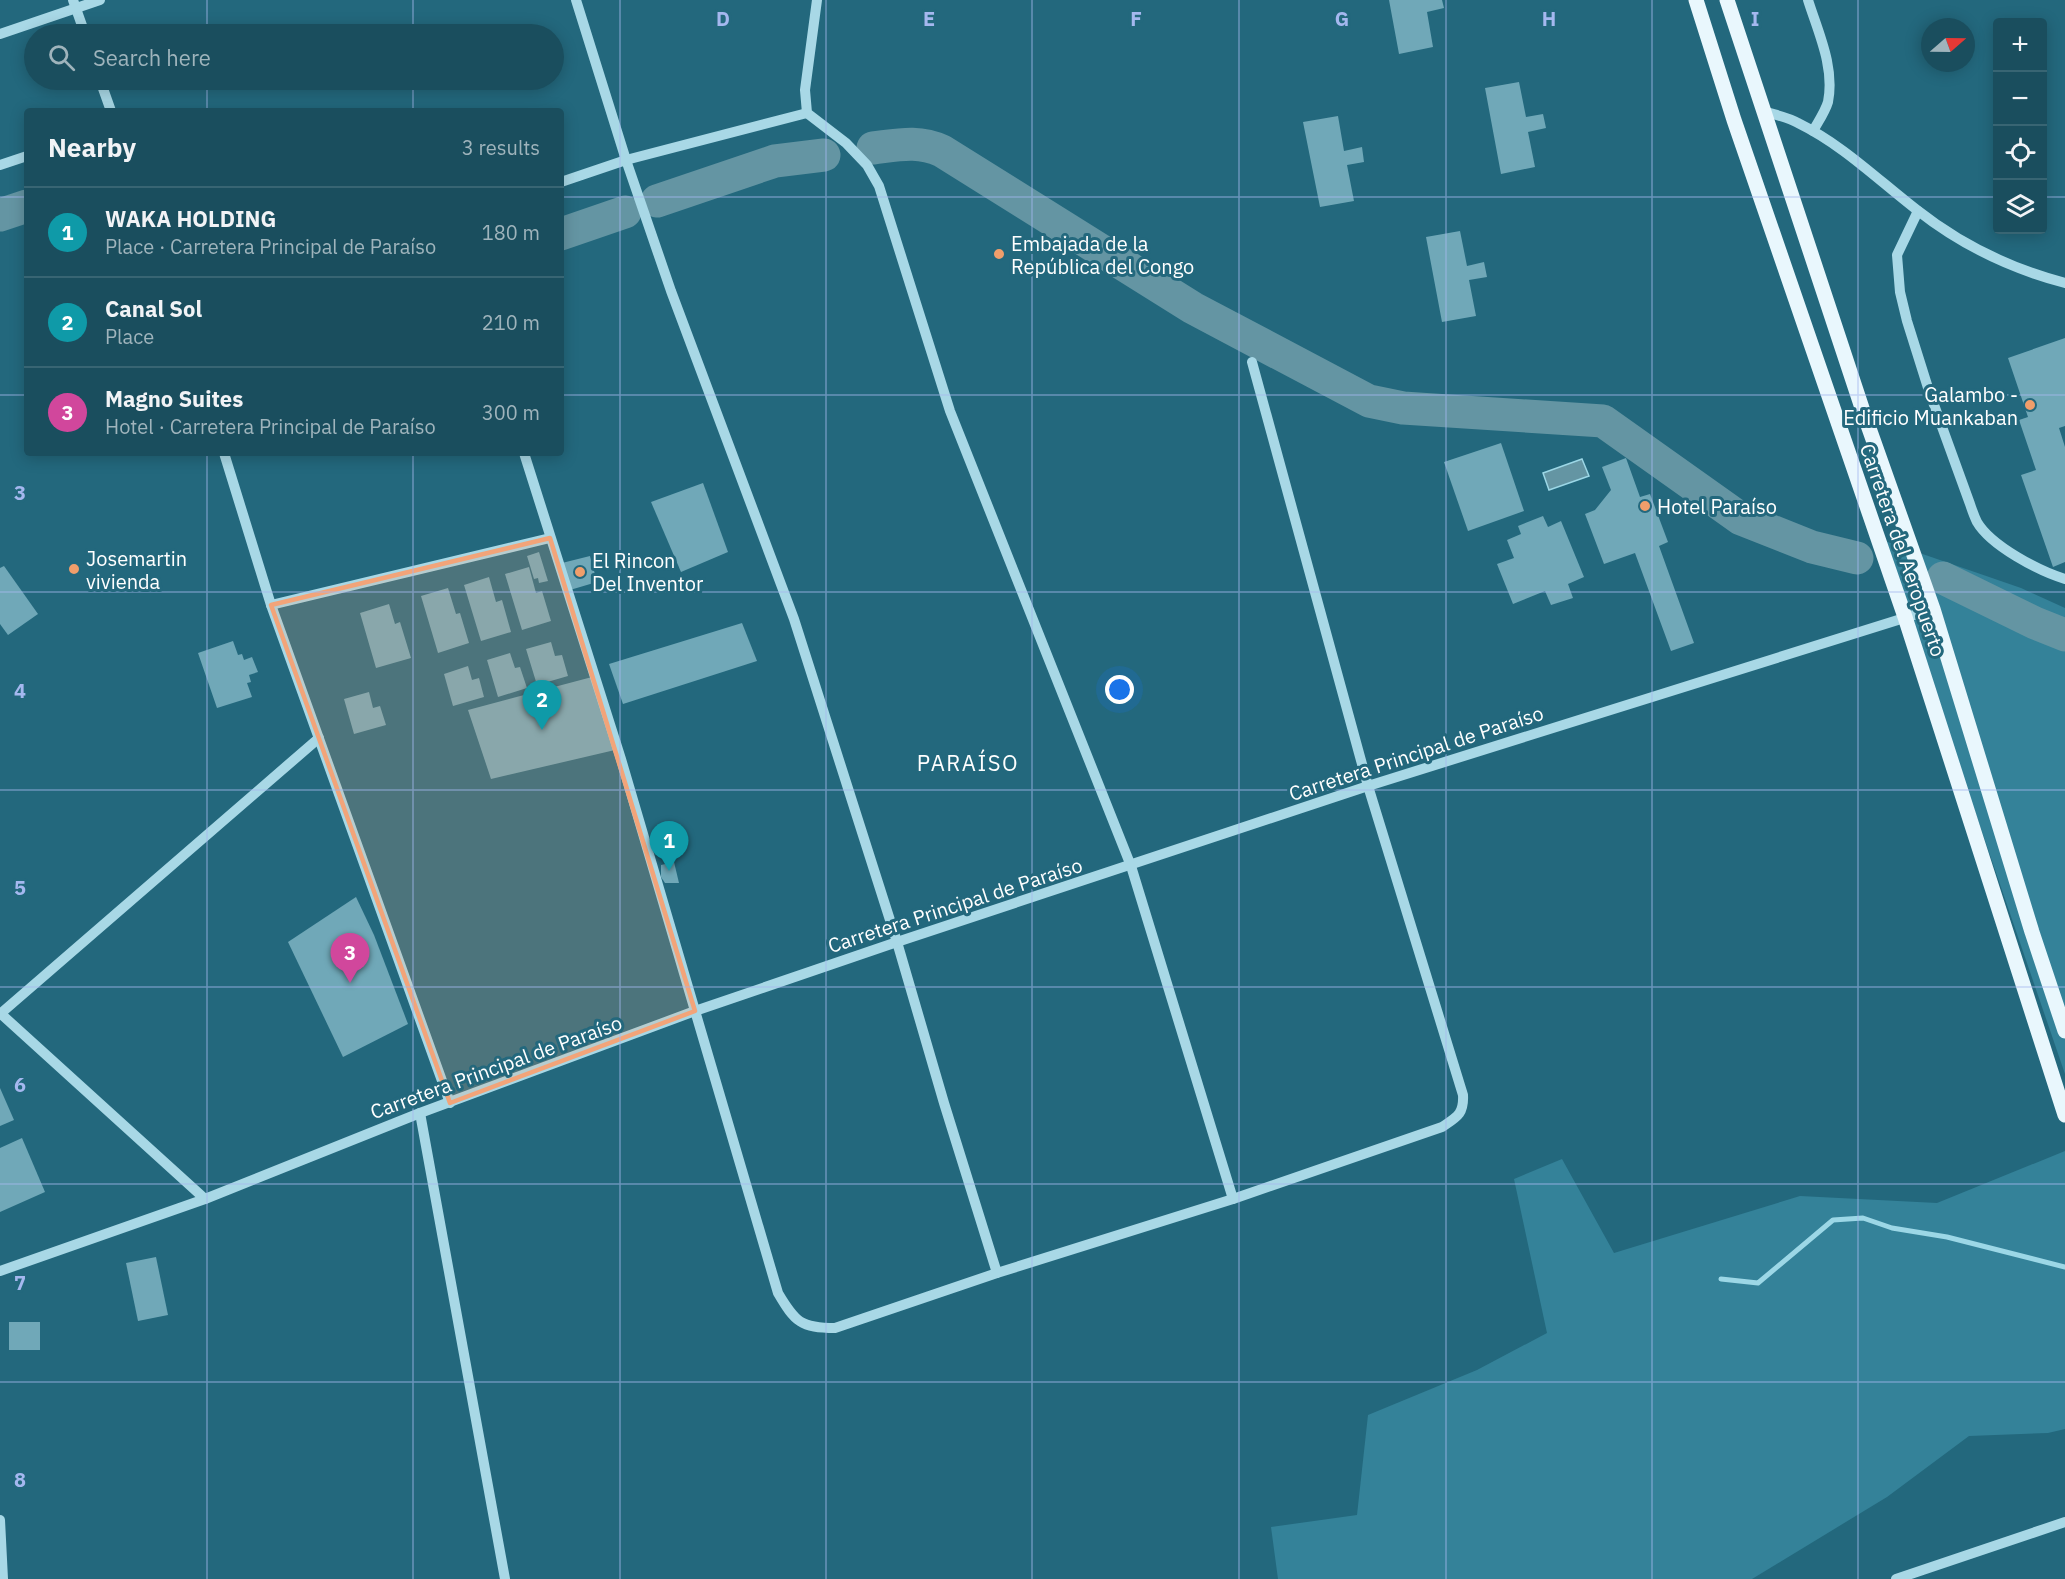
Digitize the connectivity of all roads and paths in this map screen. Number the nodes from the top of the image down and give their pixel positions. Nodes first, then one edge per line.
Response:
1 (100, 0) edge
2 (576, 0) edge
3 (817, 0) edge
4 (1696, 0) edge
5 (1727, 0) edge
6 (1808, 0) edge
7 (74, 4) edge
8 (24, 24) edge
9 (25, 24) edge
10 (81, 24) edge
11 (0, 34) edge
12 (104, 90) edge
13 (110, 108) edge
14 (1763, 111) junction
15 (807, 113) junction
16 (1813, 131) junction
17 (24, 157) edge
18 (626, 160) junction
19 (0, 165) edge
20 (564, 181) edge
21 (1918, 211) junction
22 (2065, 283) edge
23 (1252, 362) dead end
24 (225, 456) edge
25 (525, 456) edge
26 (550, 538) junction
27 (2065, 579) edge
28 (271, 605) junction
29 (1933, 609) junction
30 (1905, 617) junction
31 (319, 738) junction
32 (1368, 786) junction
33 (1131, 866) junction
34 (897, 942) junction
35 (695, 1011) junction
36 (0, 1013) edge
37 (2065, 1031) edge
38 (450, 1103) junction
39 (420, 1113) junction
40 (2065, 1115) edge
41 (205, 1199) junction
42 (1233, 1199) junction
43 (0, 1271) edge
44 (996, 1273) junction
45 (0, 1520) edge
46 (2065, 1522) edge
47 (3, 1579) edge
48 (505, 1579) edge
49 (1896, 1579) edge

1 - 7 street
2 - 18 street
3 - 15 street
4 - 30 main road, Carretera del Aeropuerto
5 - 14 main road, Carretera del Aeropuerto
6 - 16 street
7 - 9 street
7 - 10 street
8 - 11 street
12 - 13 street
14 - 16 street
14 - 29 main road, Carretera del Aeropuerto
15 - 18 street
15 - 33 street
16 - 21 street
17 - 19 street
18 - 20 street
18 - 34 street
21 - 22 street
21 - 27 street
23 - 32 street
24 - 28 street
25 - 26 street
26 - 28 street
26 - 35 street
28 - 31 street
29 - 30 street, Carretera Principal de Paraíso
29 - 37 main road, Carretera del Aeropuerto
30 - 32 street, Carretera Principal de Paraíso
30 - 40 main road, Carretera del Aeropuerto
31 - 36 street
31 - 38 street
32 - 33 street, Carretera Principal de Paraíso
32 - 42 street
33 - 34 street, Carretera Principal de Paraíso
33 - 42 street
34 - 35 street, Carretera Principal de Paraíso
34 - 44 street
35 - 38 street, Carretera Principal de Paraíso
35 - 44 street
36 - 41 street
38 - 39 street, Carretera Principal de Paraíso
39 - 41 street, Carretera Principal de Paraíso
39 - 48 street
41 - 43 street, Carretera Principal de Paraíso
42 - 44 street
45 - 47 street
46 - 49 street

